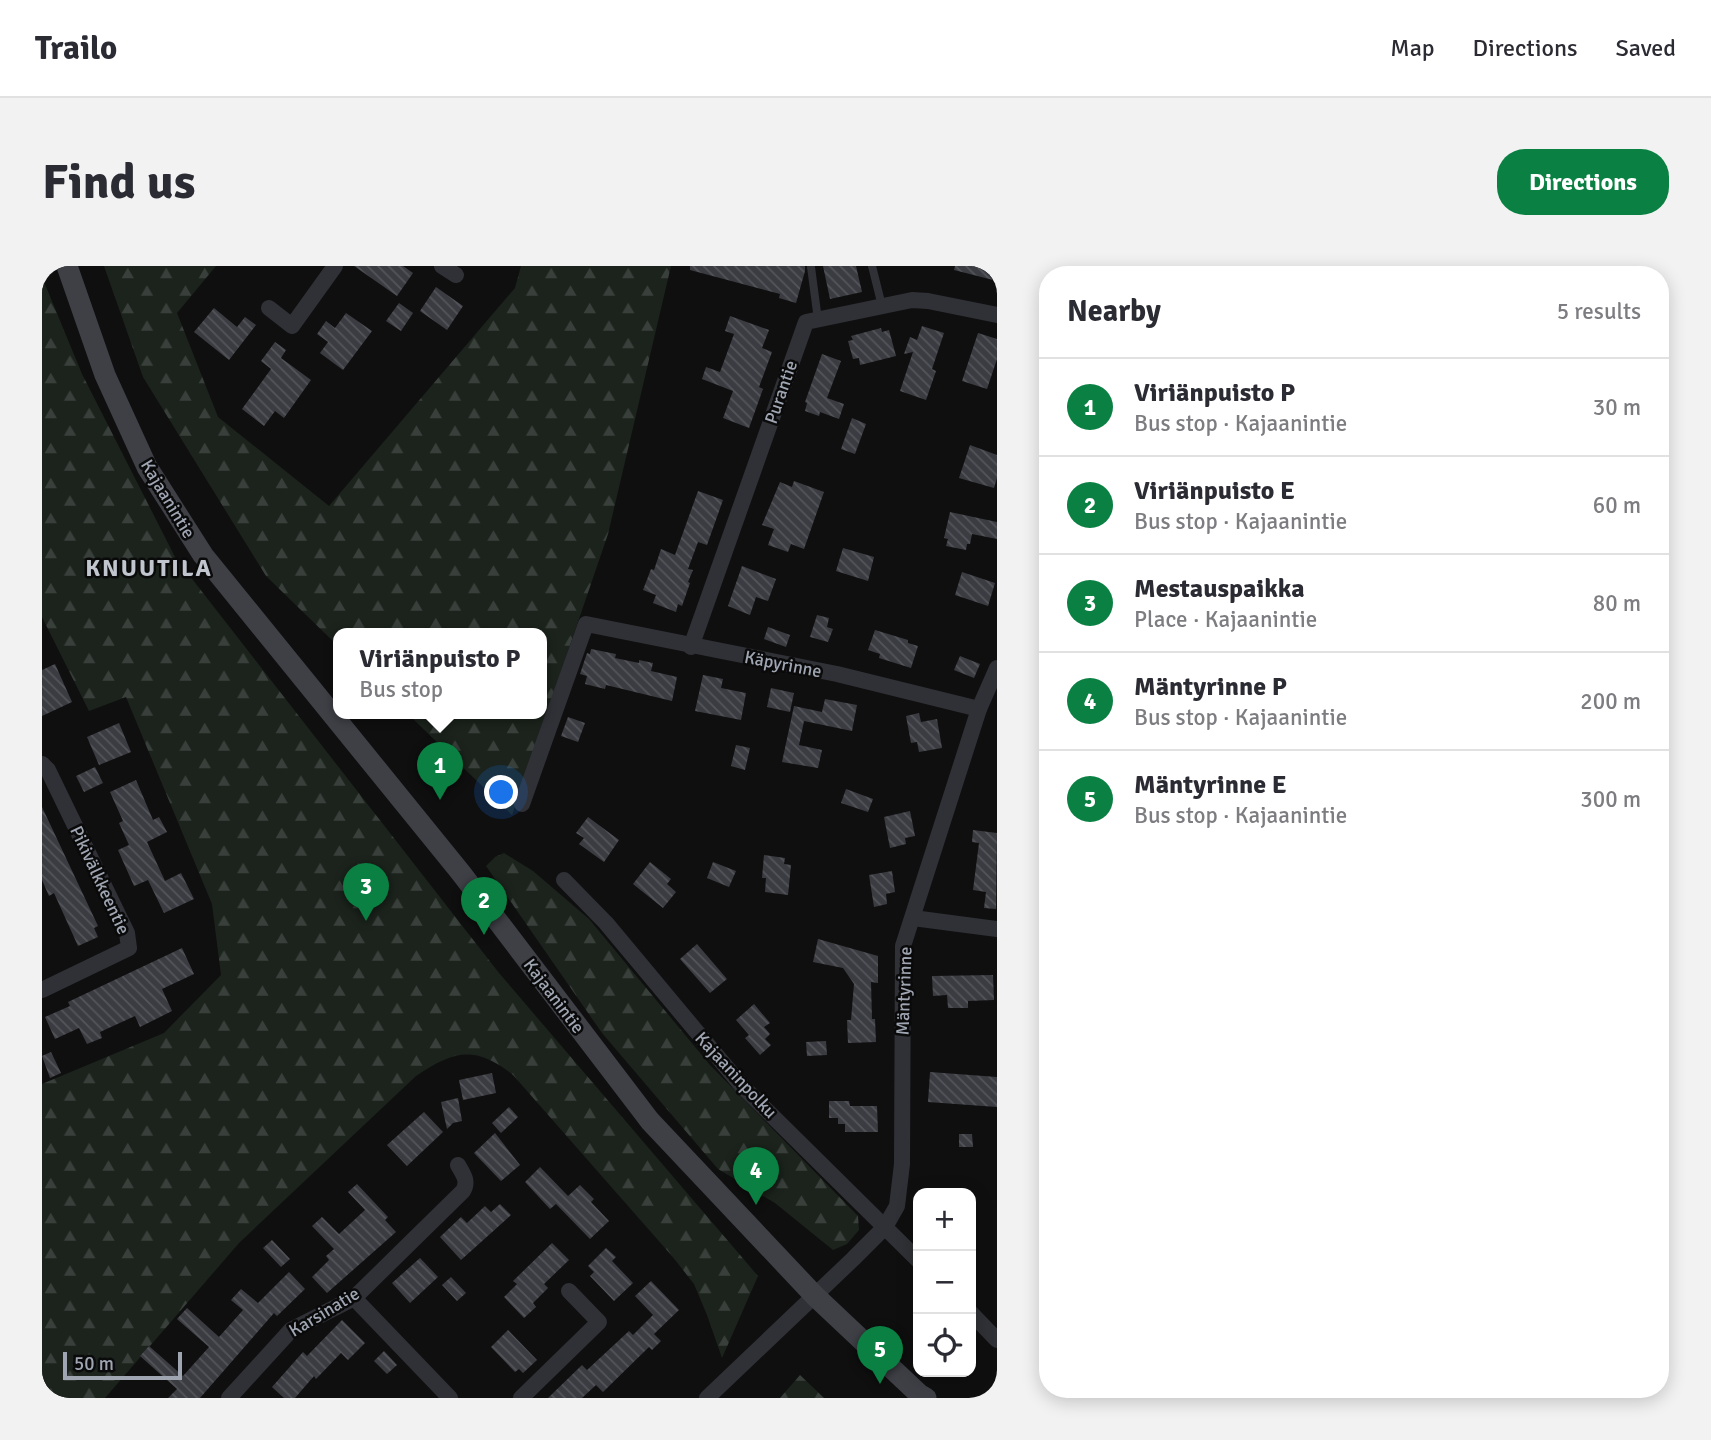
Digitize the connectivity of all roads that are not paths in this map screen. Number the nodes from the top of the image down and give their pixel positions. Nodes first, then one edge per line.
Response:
1 (67, 266) edge
2 (335, 266) edge
3 (872, 266) edge
4 (811, 267) edge
5 (882, 306) junction
6 (269, 308) dead end
7 (997, 315) edge
8 (818, 320) junction
9 (691, 647) junction
10 (997, 668) edge
11 (979, 709) junction
12 (333, 715) edge
13 (336, 719) edge
14 (42, 765) edge
15 (522, 804) dead end
16 (564, 880) dead end
17 (913, 918) junction
18 (997, 929) edge
19 (42, 990) edge
20 (458, 1166) dead end
21 (885, 1227) junction
22 (913, 1255) edge
23 (569, 1291) dead end
24 (815, 1296) junction
25 (354, 1298) junction
26 (972, 1314) edge
27 (997, 1340) edge
28 (229, 1398) edge
29 (450, 1398) edge
30 (521, 1398) edge
31 (707, 1398) edge
32 (926, 1398) edge

1 - 12 main road, Kajaanintie
2 - 6 street
3 - 5 lane
4 - 8 lane
5 - 7 street
5 - 8 street
8 - 9 street, Purantie
9 - 11 street, Käpyrinne
9 - 15 street, Käpyrinne
10 - 11 street, Mäntyrinne
11 - 17 street, Mäntyrinne
13 - 24 main road, Kajaanintie
14 - 19 street, Pikivälkkeentie
16 - 21 street, Kajaaninpolku
17 - 18 street
17 - 21 street, Mäntyrinne
20 - 25 street, Karsinatie
21 - 22 street, Kajaaninpolku
21 - 24 street, Mäntyrinne
23 - 30 street
24 - 31 street, Mäntyrinne
24 - 32 main road, Kajaanintie
25 - 28 street, Karsinatie
25 - 29 street
26 - 27 street

